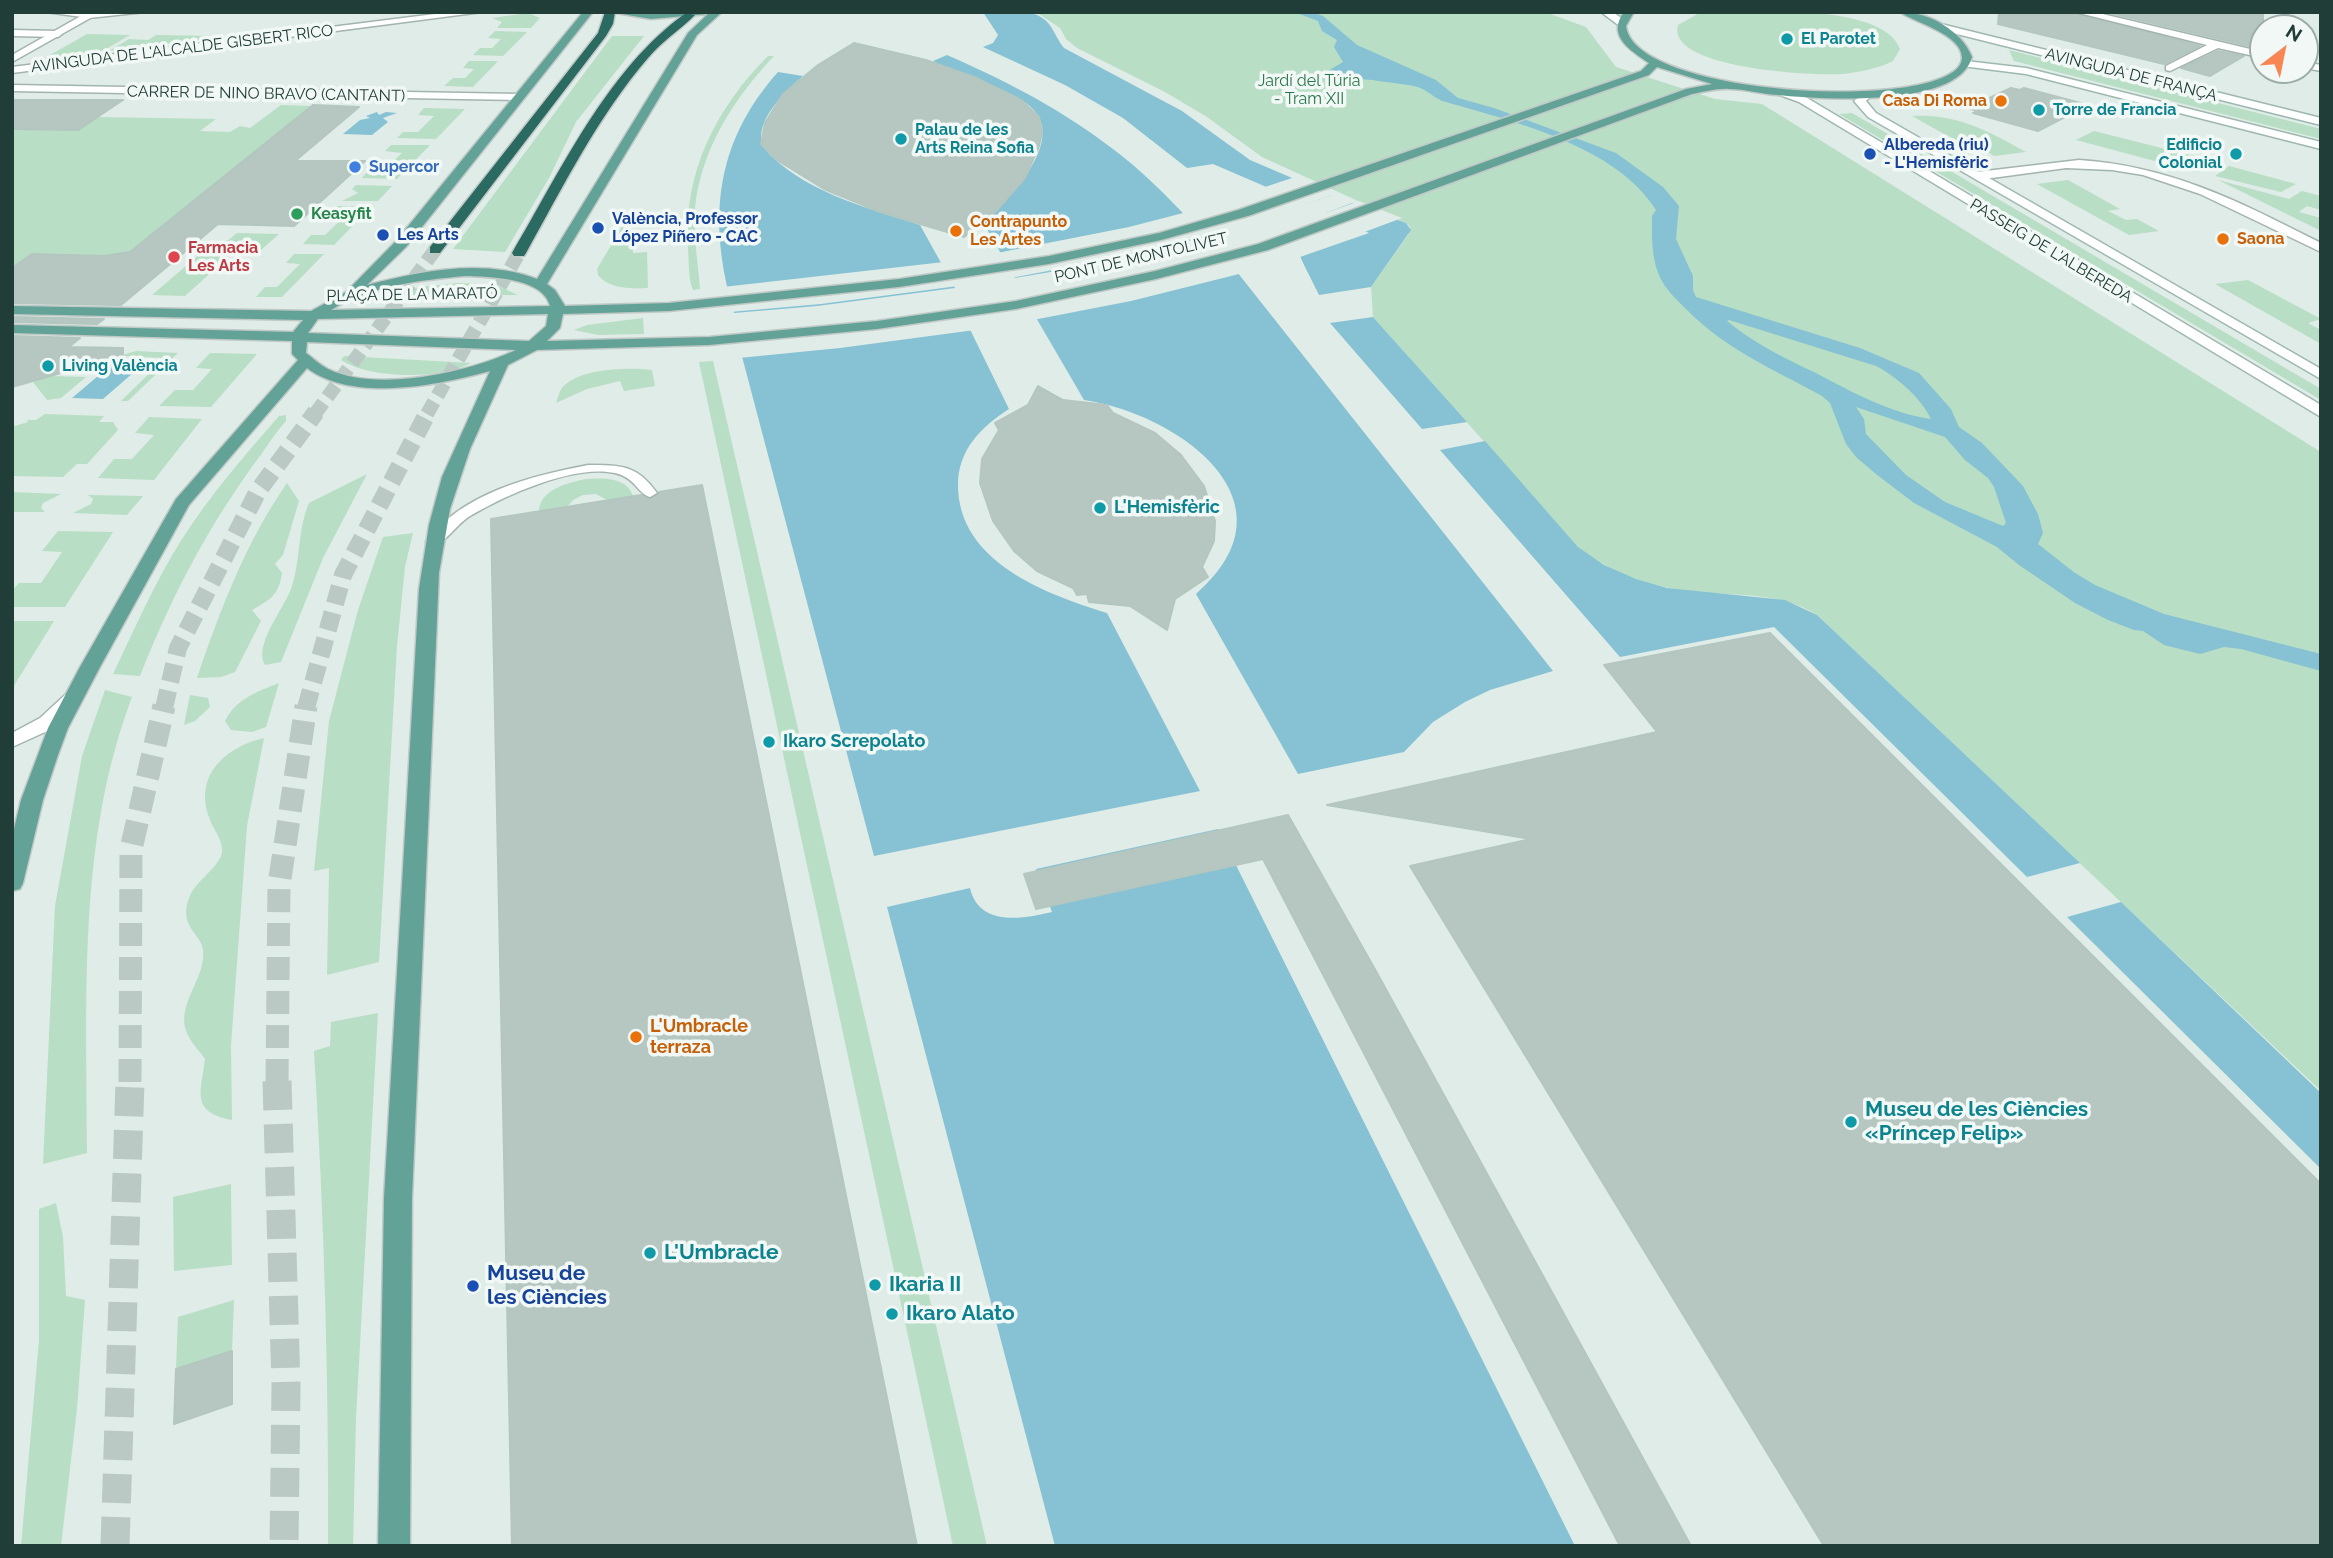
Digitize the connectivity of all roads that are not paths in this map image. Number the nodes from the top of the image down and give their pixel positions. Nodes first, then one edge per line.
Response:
1 (50, 12) edge
2 (141, 12) edge
3 (477, 12) edge
4 (589, 12) edge
5 (613, 12) edge
6 (706, 12) edge
7 (717, 12) edge
8 (1606, 12) edge
9 (1629, 12) edge
10 (1905, 12) edge
11 (2080, 12) edge
12 (92, 14) edge
13 (1917, 14) edge
14 (690, 15) junction
15 (1621, 22) junction
16 (1941, 27) junction
17 (12, 33) edge
18 (58, 34) junction
19 (2217, 44) junction
20 (2249, 52) edge
21 (12, 60) edge
22 (1656, 62) junction
23 (1966, 64) junction
24 (2170, 68) dead end
25 (12, 70) edge
26 (1731, 85) junction
27 (12, 88) edge
28 (1781, 92) junction
29 (1865, 95) junction
30 (519, 97) junction
31 (2321, 122) edge
32 (2321, 146) edge
33 (1977, 176) junction
34 (2321, 248) edge
35 (435, 250) tunnel mouth
36 (519, 253) tunnel mouth
37 (540, 285) junction
38 (349, 296) junction
39 (12, 310) edge
40 (559, 310) junction
41 (319, 314) junction
42 (12, 329) edge
43 (299, 338) junction
44 (533, 346) junction
45 (304, 362) junction
46 (500, 363) junction
47 (2321, 375) edge
48 (2321, 412) edge
49 (650, 493) dead end
50 (433, 542) junction
51 (76, 694) junction
52 (12, 741) edge
53 (12, 883) edge
54 (394, 1546) edge

1 - 12 lane
2 - 12 lane
3 - 25 main road, AVINGUDA DE L'ALCALDE GISBERT RICO
4 - 30 main road
5 - 14 main road
5 - 35 highway
6 - 14 main road
7 - 37 main road
8 - 15 main road
9 - 15 main road
10 - 13 main road
11 - 19 main road
12 - 18 main road
13 - 16 main road
14 - 36 highway
15 - 22 main road
16 - 23 main road
16 - 31 main road, AVINGUDA DE FRANÇA
17 - 18 lane
18 - 21 main road
19 - 20 main road
19 - 24 main road
22 - 26 main road
22 - 40 main road, PONT DE MONTOLIVET
23 - 29 main road
23 - 32 main road, AVINGUDA DE FRANÇA
26 - 28 main road
26 - 44 main road, PONT DE MONTOLIVET
27 - 30 main road, CARRER DE NINO BRAVO (CANTANT)
28 - 29 main road
28 - 48 main road, PASSEIG DE L'ALBEREDA
29 - 33 main road, PASSEIG DE L'ALBEREDA
30 - 38 main road
33 - 34 main road
33 - 47 main road, PASSEIG DE L'ALBEREDA
37 - 38 main road, PLAÇA DE LA MARATÓ
37 - 40 main road
38 - 41 main road, PLAÇA DE LA MARATÓ
39 - 41 main road
40 - 41 main road, PLAÇA DE LA MARATÓ
40 - 44 main road
41 - 43 main road
42 - 43 main road
43 - 44 main road
43 - 45 main road
44 - 46 main road
45 - 46 main road
45 - 51 main road
46 - 50 main road
49 - 50 lane
50 - 54 main road
51 - 52 main road
51 - 53 main road

